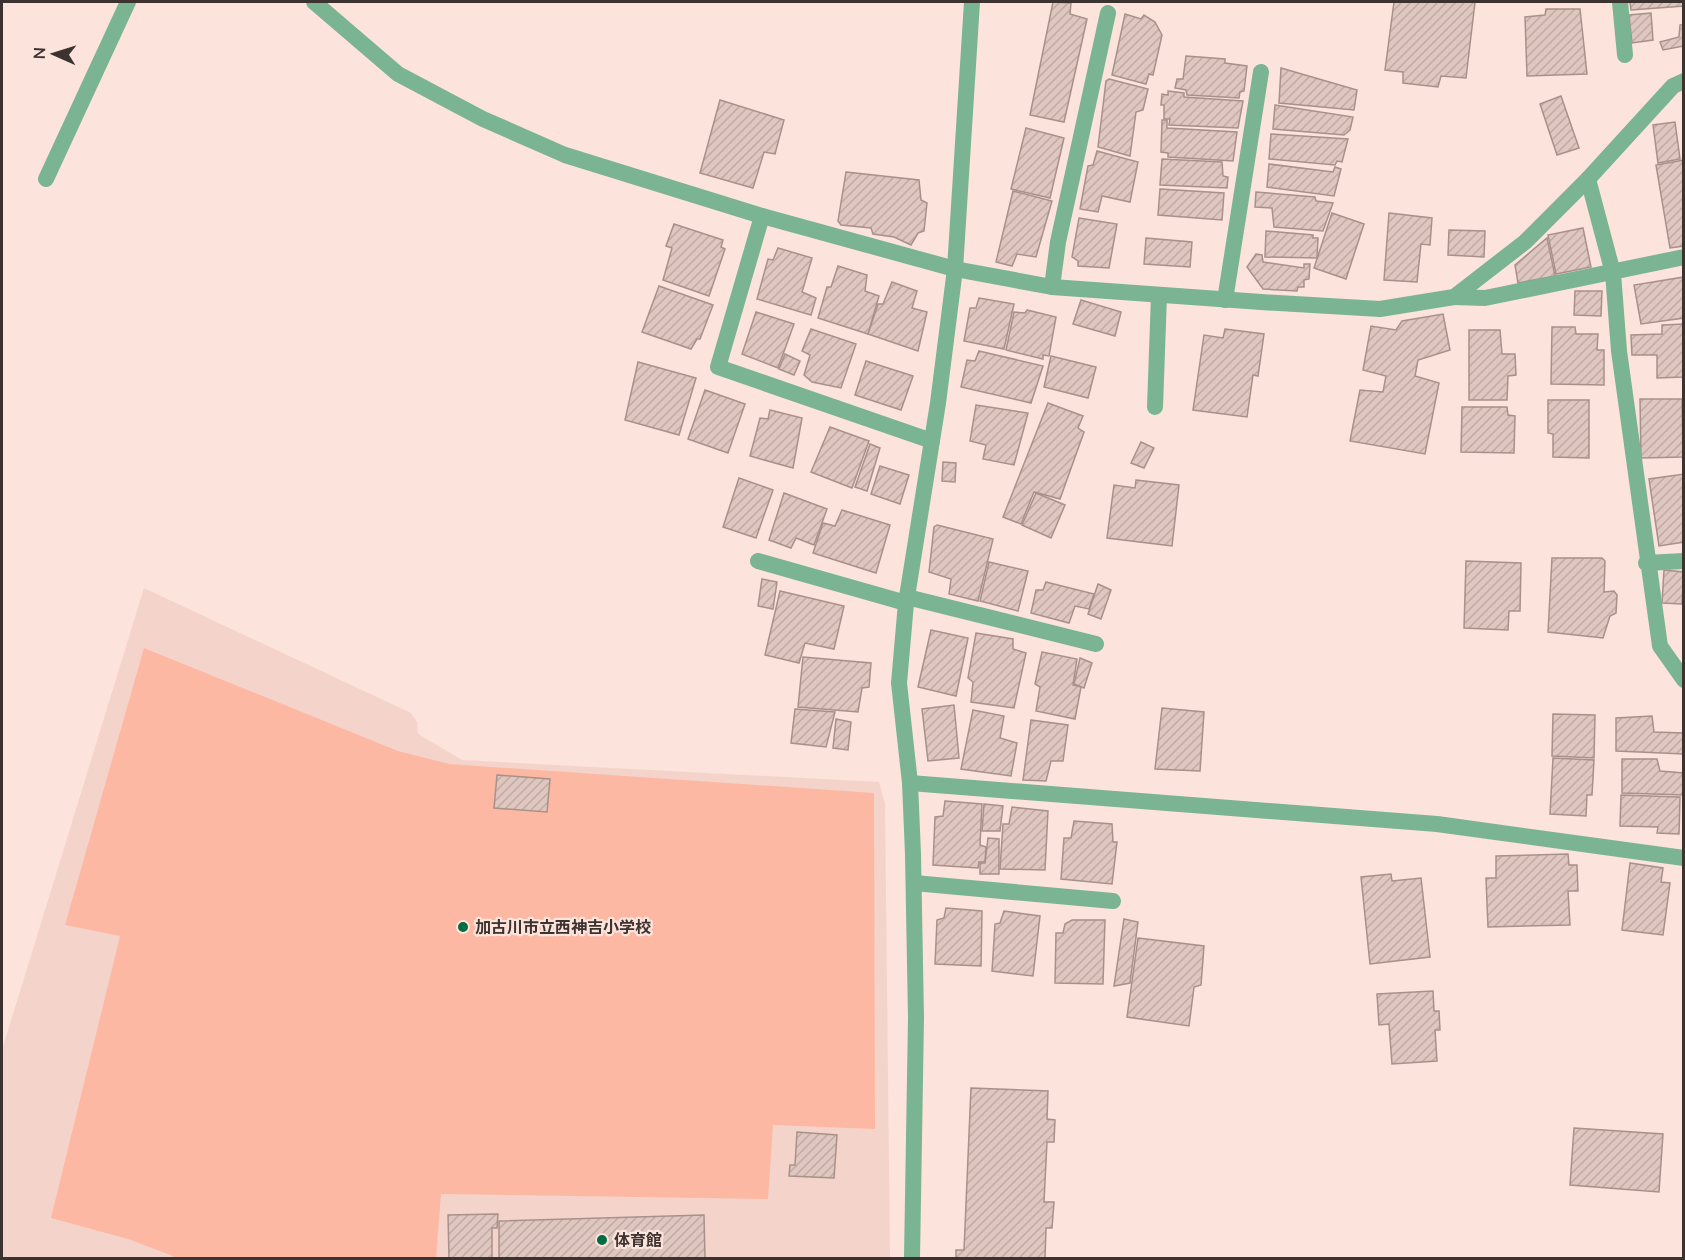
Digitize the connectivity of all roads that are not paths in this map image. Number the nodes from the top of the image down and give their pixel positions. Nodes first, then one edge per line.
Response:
1 (128, 2) edge
2 (314, 2) edge
3 (972, 2) edge
4 (1620, 2) edge
5 (1108, 13) dead end
6 (1625, 56) dead end
7 (1261, 72) dead end
8 (1683, 81) edge
9 (46, 179) dead end
10 (1588, 179) junction
11 (762, 216) junction
12 (1683, 257) edge
13 (955, 269) junction
14 (1613, 273) junction
15 (1052, 287) junction
16 (1159, 295) junction
17 (1454, 297) junction
18 (1226, 300) junction
19 (1155, 407) dead end
20 (932, 441) junction
21 (758, 561) dead end
22 (1683, 561) edge
23 (1646, 563) junction
24 (907, 600) junction
25 (1096, 644) dead end
26 (1683, 680) edge
27 (910, 783) junction
28 (1683, 858) edge
29 (914, 883) junction
30 (1113, 902) dead end
31 (912, 1258) edge

1 - 9 street
2 - 11 street
3 - 13 street
4 - 6 street
5 - 15 street
7 - 18 street
8 - 10 street
10 - 14 street
10 - 17 street
11 - 13 street
11 - 20 street
12 - 14 street
13 - 15 street
13 - 20 street
14 - 17 street
14 - 23 street
15 - 16 street
16 - 18 street
16 - 19 street
17 - 18 street
20 - 24 street
21 - 24 street
22 - 23 street
23 - 26 street
24 - 25 street
24 - 27 street
27 - 28 street
27 - 29 street
29 - 30 street
29 - 31 street

